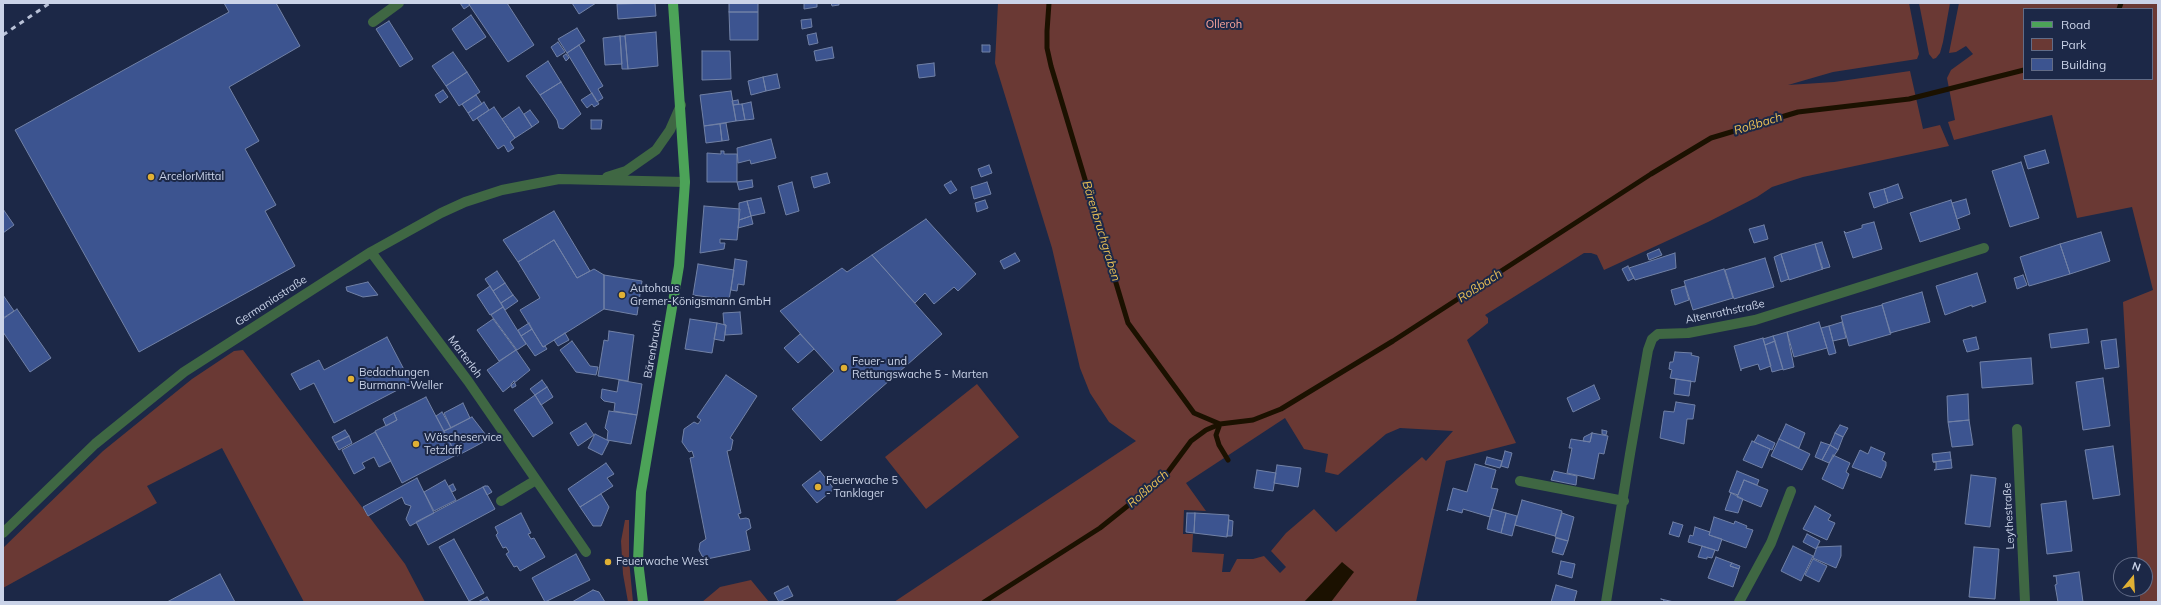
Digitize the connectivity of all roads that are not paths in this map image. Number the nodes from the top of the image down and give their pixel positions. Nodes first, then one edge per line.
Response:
1 (399, 3) edge
2 (673, 3) edge
3 (373, 22) dead end
4 (681, 105) junction
5 (600, 179) junction
6 (685, 182) junction
7 (1984, 248) dead end
8 (371, 252) junction
9 (2017, 429) dead end
10 (536, 480) junction
11 (1520, 481) dead end
12 (1790, 491) dead end
13 (501, 501) dead end
14 (1624, 501) junction
15 (3, 533) edge
16 (586, 552) dead end
17 (643, 600) edge
18 (1606, 602) edge
19 (1739, 602) edge
20 (2025, 602) edge

1 - 3 street
2 - 4 main road, Bärenbruch
4 - 5 street, Germaniastraße
4 - 6 main road, Bärenbruch
5 - 6 street, Germaniastraße
5 - 8 street, Germaniastraße
6 - 17 main road, Bärenbruch
7 - 14 street, Altenrathstraße
8 - 10 street, Marterloh
8 - 15 street, Germaniastraße
9 - 20 street, Leythestraße
10 - 13 street
10 - 16 street, Marterloh
11 - 14 street
12 - 19 street
14 - 18 street, Altenrathstraße

